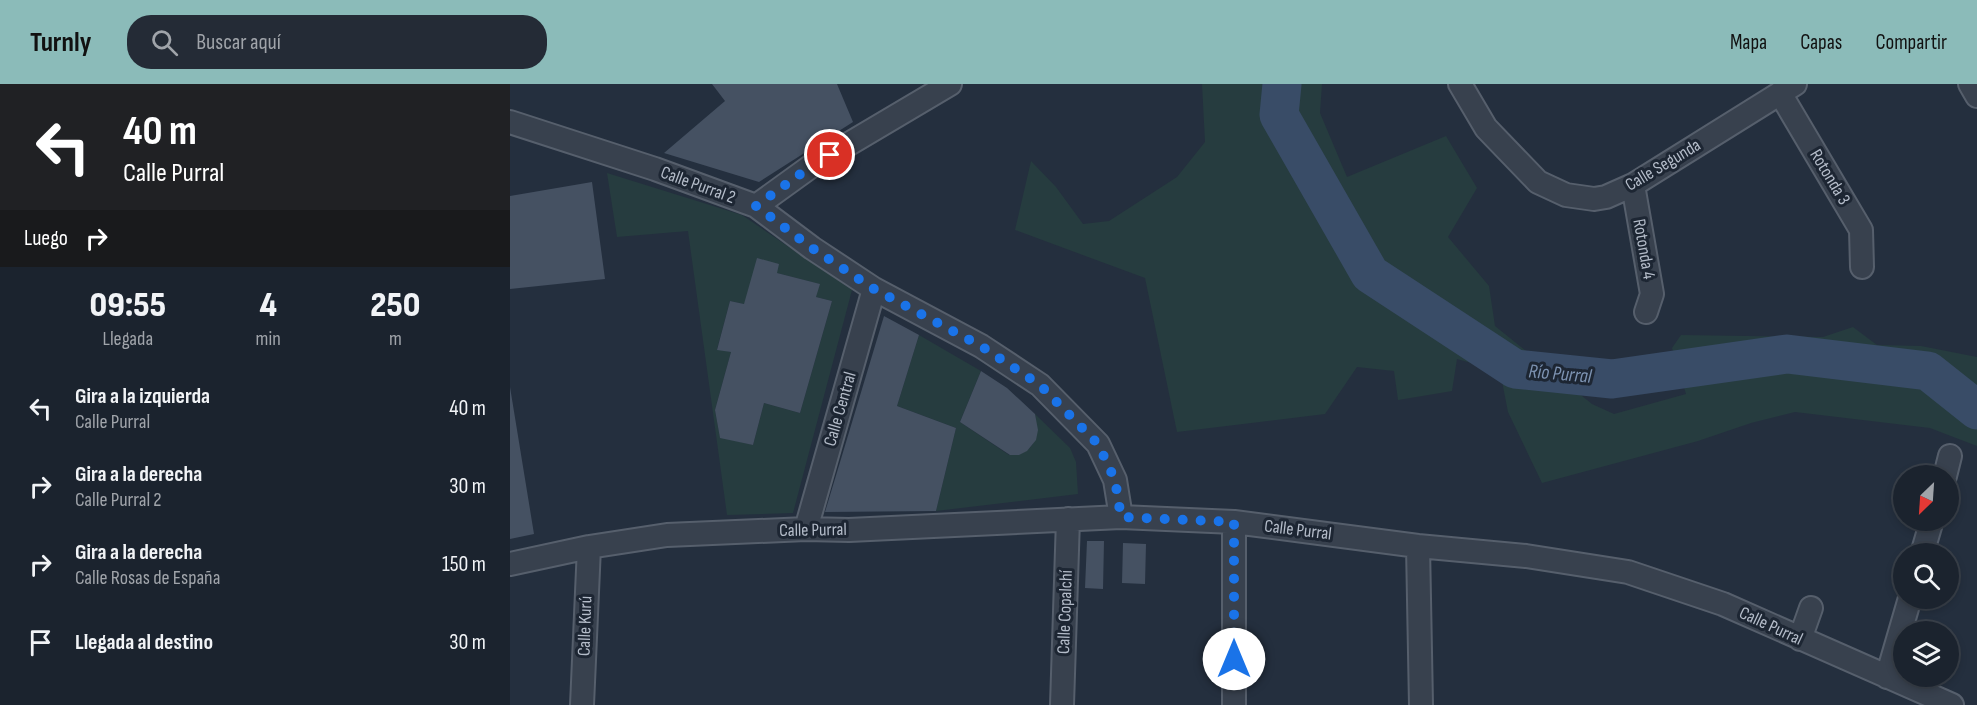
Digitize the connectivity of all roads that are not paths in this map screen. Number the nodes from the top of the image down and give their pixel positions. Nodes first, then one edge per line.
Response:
1 (1460, 84) edge
2 (1970, 84) edge
3 (936, 87) edge
4 (1787, 89) edge
5 (1977, 96) edge
6 (510, 122) edge
7 (1633, 185) junction
8 (756, 206) junction
9 (1862, 267) dead end
10 (874, 289) junction
11 (1646, 312) dead end
12 (1121, 517) junction
13 (1068, 519) junction
14 (1234, 522) junction
15 (806, 529) junction
16 (1418, 546) junction
17 (589, 547) junction
18 (510, 564) edge
19 (1811, 608) dead end
20 (1907, 609) edge
21 (1800, 639) junction
22 (1887, 677) junction
23 (582, 705) edge
24 (1062, 705) edge
25 (1234, 705) edge
26 (1421, 705) edge
27 (1952, 705) edge

1 - 7 street, Calle Segunda
2 - 5 street
3 - 8 street
4 - 7 street, Calle Segunda
4 - 9 street, Rotonda 3
6 - 8 street, Calle Purral 2
7 - 11 street, Rotonda 4
8 - 10 street, Calle Purral 2
10 - 12 street, Calle Purral 2
10 - 15 street, Calle Central
12 - 13 street, Calle Purral
12 - 14 street, Calle Purral
13 - 15 street, Calle Purral
13 - 24 street, Calle Copalchí
14 - 16 street, Calle Purral
14 - 25 street
15 - 17 street, Calle Purral
16 - 21 street, Calle Purral
16 - 26 street
17 - 18 street, Calle Purral
17 - 23 street, Calle Kurú
19 - 21 street
20 - 22 street
21 - 22 street, Calle Purral
22 - 27 street, Calle Purral

